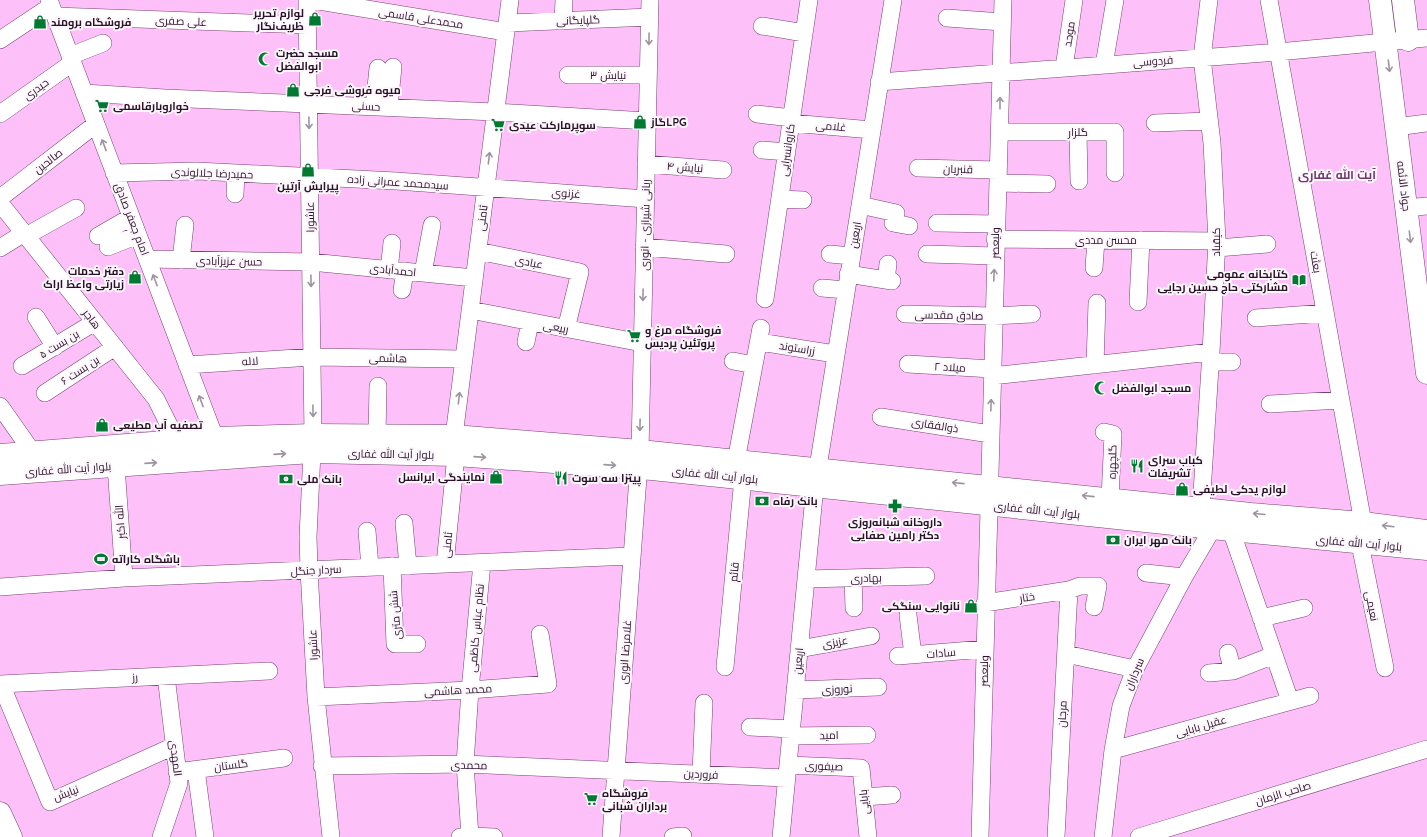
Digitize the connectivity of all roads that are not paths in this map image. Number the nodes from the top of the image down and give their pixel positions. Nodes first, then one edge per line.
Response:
1 (307, 0) edge
2 (313, 0) edge
3 (510, 0) edge
4 (564, 0) edge
5 (650, 0) edge
6 (809, 0) edge
7 (893, 0) edge
8 (1003, 0) edge
9 (1074, 0) edge
10 (1115, 0) edge
11 (1209, 0) edge
12 (1268, 0) edge
13 (1380, 0) edge
14 (1403, 0) edge
15 (359, 4) edge
16 (52, 7) edge
17 (650, 18) junction
18 (947, 18) dead end
19 (563, 21) junction
20 (1002, 22) junction
21 (307, 25) junction
22 (762, 26) dead end
23 (506, 27) junction
24 (804, 33) junction
25 (1418, 39) edge
26 (0, 40) edge
27 (1386, 42) junction
28 (102, 43) dead end
29 (1278, 52) junction
30 (1202, 58) junction
31 (71, 59) junction
32 (1104, 65) junction
33 (385, 68) dead end
34 (1064, 68) junction
35 (1000, 73) junction
36 (568, 75) dead end
37 (648, 75) junction
38 (880, 82) junction
39 (84, 93) junction
40 (308, 103) junction
41 (382, 107) junction
42 (495, 112) junction
43 (0, 114) edge
44 (757, 114) dead end
45 (792, 120) junction
46 (1209, 121) junction
47 (648, 122) junction
48 (1156, 123) dead end
49 (1427, 123) edge
50 (96, 124) junction
51 (1396, 127) junction
52 (872, 130) junction
53 (1000, 132) junction
54 (1078, 132) junction
55 (762, 150) dead end
56 (787, 152) junction
57 (646, 164) junction
58 (918, 168) dead end
59 (723, 170) dead end
60 (114, 173) junction
61 (236, 173) junction
62 (1115, 173) dead end
63 (998, 176) junction
64 (310, 177) junction
65 (1079, 181) dead end
66 (1047, 184) dead end
67 (486, 188) junction
68 (234, 194) dead end
69 (646, 199) junction
70 (780, 199) junction
71 (803, 200) dead end
72 (1, 204) edge
73 (860, 205) junction
74 (1417, 207) edge
75 (76, 208) dead end
76 (131, 217) junction
77 (937, 223) dead end
78 (185, 225) dead end
79 (432, 225) dead end
80 (909, 226) dead end
81 (25, 234) junction
82 (138, 235) junction
83 (995, 240) junction
84 (1096, 240) junction
85 (1141, 240) junction
86 (392, 243) dead end
87 (1217, 244) junction
88 (1267, 244) dead end
89 (644, 247) junction
90 (0, 248) edge
91 (478, 251) junction
92 (726, 254) dead end
93 (830, 254) dead end
94 (927, 254) dead end
95 (851, 256) junction
96 (147, 260) junction
97 (181, 260) junction
98 (311, 262) junction
99 (1094, 268) dead end
100 (397, 271) junction
101 (423, 273) junction
102 (889, 275) dead end
103 (474, 278) junction
104 (847, 282) junction
105 (822, 288) dead end
106 (402, 290) dead end
107 (1422, 294) edge
108 (765, 299) dead end
109 (1138, 302) dead end
110 (1097, 303) dead end
111 (470, 310) junction
112 (1325, 313) junction
113 (905, 314) dead end
114 (1032, 314) dead end
115 (993, 316) junction
116 (36, 317) dead end
117 (1256, 318) dead end
118 (95, 322) junction
119 (530, 322) junction
120 (566, 328) junction
121 (526, 342) dead end
122 (642, 343) junction
123 (55, 347) junction
124 (115, 347) junction
125 (835, 354) junction
126 (312, 357) junction
127 (1211, 357) junction
128 (464, 359) junction
129 (734, 361) dead end
130 (1232, 362) dead end
131 (908, 364) dead end
132 (187, 365) junction
133 (754, 365) junction
134 (1095, 365) junction
135 (22, 366) dead end
136 (1427, 372) edge
137 (992, 373) junction
138 (378, 386) dead end
139 (45, 393) dead end
140 (1341, 400) junction
141 (1270, 404) dead end
142 (0, 406) edge
143 (881, 417) dead end
144 (1104, 432) dead end
145 (990, 434) junction
146 (377, 436) junction
147 (214, 438) junction
148 (177, 441) junction
149 (313, 444) junction
150 (455, 446) junction
151 (33, 452) junction
152 (0, 455) edge
153 (639, 459) junction
154 (116, 466) junction
155 (739, 470) junction
156 (0, 474) edge
157 (816, 478) junction
158 (988, 495) junction
159 (1110, 499) junction
160 (1201, 508) junction
161 (404, 523) dead end
162 (1222, 529) junction
163 (367, 531) dead end
164 (1427, 531) edge
165 (1361, 533) junction
166 (1427, 549) edge
167 (631, 556) junction
168 (482, 562) junction
169 (445, 564) junction
170 (400, 566) junction
171 (370, 567) junction
172 (309, 570) junction
173 (1146, 572) dead end
174 (926, 576) dead end
175 (1184, 577) junction
176 (124, 578) junction
177 (853, 578) junction
178 (806, 579) junction
179 (0, 587) edge
180 (1069, 590) junction
181 (985, 603) junction
182 (1094, 607) dead end
183 (854, 608) dead end
184 (1304, 608) dead end
185 (908, 615) dead end
186 (1261, 618) junction
187 (540, 634) dead end
188 (871, 636) dead end
189 (417, 644) dead end
190 (799, 649) junction
191 (984, 649) junction
192 (1228, 653) dead end
193 (1066, 654) junction
194 (1274, 655) junction
195 (725, 667) dead end
196 (1385, 668) dead end
197 (1134, 669) junction
198 (269, 671) dead end
199 (1233, 671) junction
200 (1209, 673) dead end
201 (166, 676) junction
202 (1, 684) edge
203 (878, 687) dead end
204 (470, 690) junction
205 (795, 690) junction
206 (1310, 696) dead end
207 (316, 697) junction
208 (1290, 701) junction
209 (704, 703) dead end
210 (750, 726) dead end
211 (791, 732) junction
212 (867, 735) dead end
213 (174, 746) junction
214 (1427, 749) edge
215 (1113, 750) junction
216 (284, 758) dead end
217 (465, 764) junction
218 (322, 766) junction
219 (861, 768) joint
220 (196, 770) junction
221 (616, 770) junction
222 (177, 772) junction
223 (787, 772) junction
224 (701, 774) junction
225 (892, 795) dead end
226 (864, 797) junction
227 (0, 813) edge
228 (465, 836) edge
229 (11, 837) edge
230 (161, 837) edge
231 (205, 837) edge
232 (331, 837) edge
233 (494, 837) edge
234 (611, 837) edge
235 (781, 837) edge
236 (868, 837) edge
237 (980, 837) edge
238 (1056, 837) edge
239 (1103, 837) edge
240 (1139, 837) edge

1 - 21 street, عاشورا
2 - 15 street, محمدعلی قاسمی
3 - 23 street, ثامنی
4 - 19 street
5 - 17 street, ربانی شیرازی - انوری
6 - 24 street, کاروانسرایی
7 - 38 street, اربعین
8 - 20 street, ولیعصر
9 - 34 street, موحد
10 - 32 street
11 - 30 street, کیقباد
12 - 29 street, بعثت
13 - 27 main road, جواد الائمه
14 - 25 main road
15 - 23 street, محمدعلی قاسمی
16 - 21 street, علی صفری
16 - 26 street
16 - 31 street, امام جعفر صادق
17 - 19 street, گلپایگانی
17 -> 37 street, ربانی شیرازی - انوری
18 - 20 street
19 - 23 street, گلپایگانی
20 - 35 street, ولیعصر
21 - 40 street, عاشورا
22 - 24 street
23 - 42 street, ثامنی
24 - 45 street, کاروانسرایی
25 - 27 street, فردوسی
27 - 29 street, فردوسی
27 -> 51 main road, جواد الائمه
28 - 31 street, حیدری
29 - 30 street, فردوسی
29 - 112 street, بعثت
30 - 32 street, فردوسی
30 - 46 street, کیقباد
31 - 39 street, امام جعفر صادق
31 - 43 street, حیدری
32 - 34 street, فردوسی
33 - 41 street
34 - 35 street, فردوسی
35 - 38 street, فردوسی
53 -> 35 street, ولیعصر
36 - 37 street, نیایش ۳
37 - 47 street, ربانی شیرازی - انوری
38 - 52 street, اربعین
39 - 40 street, حسنی
39 - 50 street, امام جعفر صادق
40 - 41 street, حسنی
40 -> 64 street, عاشورا
41 - 42 street, حسنی
42 - 47 street, حسنی
67 -> 42 street, ثامنی
44 - 45 street, غلامی
45 - 52 street, غلامی
45 - 56 street, کاروانسرایی
46 - 48 street
46 - 87 street, کیقباد
47 - 57 street, ربانی شیرازی - انوری
49 - 51 street
60 -> 50 street, امام جعفر صادق
50 - 72 street, صالحین
51 - 74 main road, جواد الائمه
52 - 73 street, اربعین
53 - 54 street, گلزار
53 - 63 street, ولیعصر
54 - 62 street, گلزار
54 - 65 street
55 - 56 street
56 - 70 street, کاروانسرایی
57 - 59 street, نیایش ۴
57 - 69 street, ربانی شیرازی - انوری
58 - 63 street, قنبریان
60 - 61 street, حمیدرضا جلالوندی
60 - 76 street, امام جعفر صادق
61 - 64 street, حمیدرضا جلالوندی
61 - 68 street
63 - 66 street
63 - 83 street, ولیعصر
64 - 67 street, سیدمحمد عمرانی زاده
64 - 98 street, عاشورا
67 - 69 street, غزنوی
67 - 91 street, ثامنی
69 - 89 street, ربانی شیرازی - انوری
70 - 71 street
70 - 108 street, کاروانسرایی
72 - 81 street, هاجر
73 - 80 street
73 - 95 street, اربعین
74 -> 107 main road, جواد الائمه
75 - 81 street
76 - 82 street, امام جعفر صادق
76 - 82 street
77 - 83 street
78 - 97 street
79 - 101 street
81 - 90 street
81 - 118 street, هاجر
82 - 96 street, امام جعفر صادق
83 - 84 street, محسن مددی
83 - 94 street
115 -> 83 street, ولیعصر
84 - 85 street, محسن مددی
84 - 99 street
85 - 87 street, محسن مددی
85 - 109 street
86 - 100 street
87 - 88 street, محسن مددی
87 - 127 street, کیقباد
89 - 92 street
89 -> 122 street, ربانی شیرازی - انوری
91 - 103 street, ثامنی
91 - 120 street, عبادی
93 - 95 street
95 - 104 street, اربعین
96 - 97 street, حسن عزیزآبادی
132 -> 96 street, امام جعفر صادق
97 - 98 street, حسن عزیزآبادی
98 - 100 street, احمدآبادی
98 -> 126 street, عاشورا
100 - 101 street, احمدآبادی
100 - 106 street
101 - 103 street, احمدآبادی
102 - 104 street
103 - 111 street, ثامنی
104 - 105 street
104 - 125 street, اربعین
107 - 136 main road, جواد الائمه
110 - 134 street
111 - 119 street, ربیعی
111 - 128 street, ثامنی
112 - 117 street
112 - 140 street, بعثت
113 - 115 street, صادق مقدسی
114 - 115 street, صادق مقدسی
115 - 137 street, ولیعصر
116 - 123 street
118 - 123 street, بن بست ۵
118 - 124 street, هاجر
119 - 120 street, ربیعی
119 - 121 street
120 - 122 street, ربیعی
122 -> 153 street, ربانی شیرازی - انوری
123 - 135 street, بن بست ۵
124 - 139 street, بن بست ۶
124 - 148 street, هاجر
125 - 133 street, زراستوند
125 - 157 street, اربعین
126 - 128 street, هاشمی
126 - 132 street, لاله
126 -> 149 street, عاشورا
127 - 130 street
127 - 134 street
127 - 160 street, کیقباد
150 -> 128 street, ثامنی
129 - 133 street
131 - 137 street, میلاد ۲
147 -> 132 street, امام جعفر صادق
133 - 155 street
134 - 137 street
145 -> 137 street, ولیعصر
138 - 146 street
140 - 141 street
140 - 165 street, بعثت
142 - 151 street
143 - 145 street, ذوالفقاری
144 - 159 street, گلچهره
145 - 158 street, ولیعصر
146 - 149 main road, بلوار آیت الله غفاری
146 - 150 main road, بلوار آیت الله غفاری
147 - 148 main road, بلوار آیت الله غفاری
147 - 149 main road, بلوار آیت الله غفاری
148 - 151 main road, بلوار آیت الله غفاری
149 - 150 main road, بلوار آیت الله غفاری
154 -> 149 main road, بلوار آیت الله غفاری
149 - 172 street, عاشورا
150 - 153 main road, بلوار آیت الله غفاری
150 - 169 street, ثامنی
151 - 152 main road, بلوار آیت الله غفاری
153 - 155 main road, بلوار آیت الله غفاری
153 - 167 street, غلامرضا انوری
154 - 156 main road, بلوار آیت الله غفاری
154 - 176 street, الله اکبر
155 - 157 main road, بلوار آیت الله غفاری
155 - 195 street, قائم
157 - 158 main road, بلوار آیت الله غفاری
157 - 178 street, اربعین
159 -> 158 main road, بلوار آیت الله غفاری
158 - 162 main road, بلوار آیت الله غفاری
158 - 181 street, ولیعصر
159 - 160 main road, بلوار آیت الله غفاری
165 -> 160 main road, بلوار آیت الله غفاری
161 - 170 street
162 - 165 main road, بلوار آیت الله غفاری
162 - 175 street, سرداران
162 - 186 street
163 - 171 street
164 -> 165 main road, بلوار آیت الله غفاری
165 - 166 main road, بلوار آیت الله غفاری
165 - 196 street, نعیمی
167 - 168 street, سردار جنگل
167 - 221 street, غلامرضا انوری
168 - 169 street, سردار جنگل
168 - 204 street, نظام عباس کاظمی
169 - 170 street, سردار جنگل
170 - 171 street, سردار جنگل
170 - 189 street, شش متری
171 - 172 street, سردار جنگل
172 - 176 street, سردار جنگل
172 - 207 street, عاشورا
173 - 175 street
174 - 177 street, بهادری
175 - 197 street, سرداران
176 - 179 street, سردار جنگل
177 - 178 street, بهادری
177 - 183 street
178 - 190 street, اربعین
180 - 181 street, ختار
180 - 182 street, ختار
180 - 193 street, مرجان
181 - 191 street, ولیعصر
184 - 186 street
185 - 191 street, سادات
186 - 194 street
187 - 204 street, محمد هاشمی
188 - 190 street, عزیزی
190 - 205 street, اربعین
191 - 237 street, ولیعصر
192 - 199 street
193 - 197 street
193 - 238 street, مرجان
194 - 199 street
194 - 208 street
197 - 215 street, سرداران
198 - 201 street, رز
199 - 200 street
201 - 202 street, رز
201 - 213 street, المهدی
202 - 213 street, نیایش
203 - 205 street, نوروزی
204 - 207 street, محمد هاشمی
204 - 217 street, نظام عباس کاظمی
205 - 211 street, اربعین
206 - 208 street, عقیل بابایی
207 - 218 street, عاشورا
208 - 215 street, عقیل بابایی
209 - 224 street
210 - 211 street, امید
211 - 212 street, امید
211 - 223 street, اربعین
213 - 222 street, المهدی
214 - 240 street, صاحب الزمان
215 - 239 street, سرداران
216 - 220 street, گلستان
217 - 218 street, محمدی
217 - 221 street, محمدی
217 - 228 street, نظام عباس کاظمی
218 - 232 street, عاشورا
219 - 223 street, صیفوری
219 - 226 street, بابایی
220 - 222 street, گلستان
220 - 231 street
221 - 224 street, فروردین
221 - 234 street, غلامرضا انوری
222 - 230 street, المهدی
223 - 224 street, فروردین
223 - 235 street, اربعین
225 - 226 street
226 - 236 street, بابایی
227 - 229 main road
228 - 233 street

